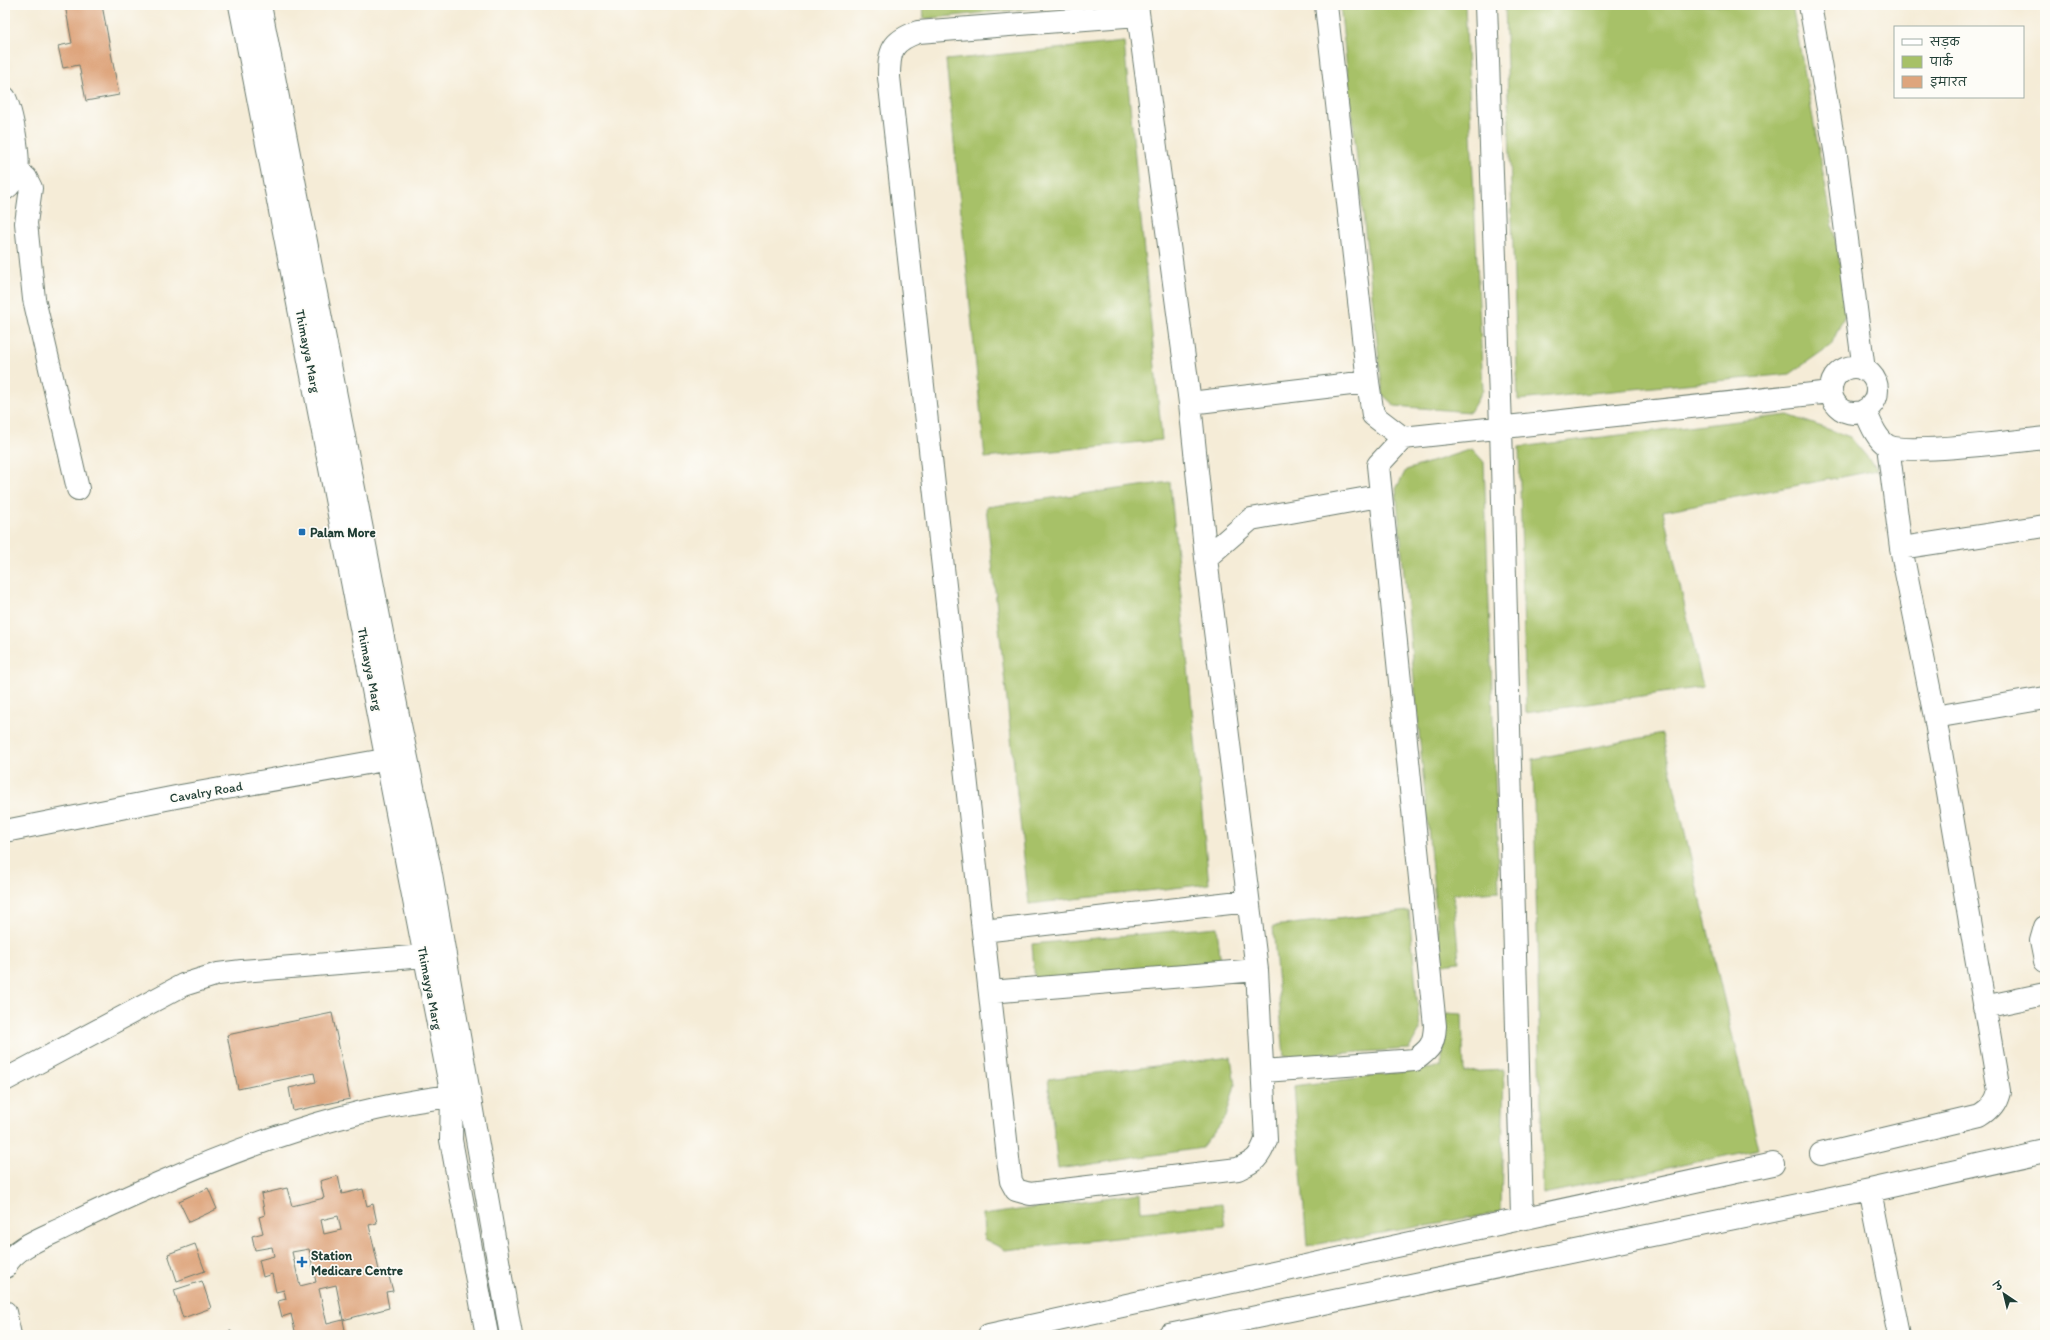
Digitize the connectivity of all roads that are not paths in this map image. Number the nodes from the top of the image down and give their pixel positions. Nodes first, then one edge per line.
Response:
1 (240, 5) edge
2 (260, 5) edge
3 (1326, 5) edge
4 (1486, 5) edge
5 (1810, 5) edge
6 (1137, 10) edge
7 (5, 98) edge
8 (17, 170) junction
9 (5, 189) edge
10 (1864, 370) junction
11 (1368, 382) junction
12 (1831, 392) junction
13 (1190, 403) junction
14 (1865, 410) junction
15 (1500, 427) junction
16 (1403, 438) junction
17 (2045, 438) edge
18 (1888, 446) junction
19 (78, 489) dead end
20 (1379, 496) junction
21 (2045, 526) edge
22 (1901, 548) junction
23 (1206, 558) junction
24 (2045, 698) edge
25 (1935, 717) junction
26 (398, 758) junction
27 (5, 830) edge
28 (430, 869) junction
29 (408, 874) junction
30 (1248, 901) junction
31 (2045, 927) edge
32 (983, 931) junction
33 (424, 956) junction
34 (2045, 961) edge
35 (1257, 970) junction
36 (990, 992) junction
37 (2045, 994) edge
38 (1984, 1007) junction
39 (1263, 1071) junction
40 (5, 1080) edge
41 (452, 1096) junction
42 (2045, 1151) edge
43 (1821, 1154) dead end
44 (1774, 1164) dead end
45 (1870, 1190) junction
46 (1522, 1218) junction
47 (5, 1267) edge
48 (5, 1312) edge
49 (10, 1335) edge
50 (487, 1335) edge
51 (511, 1335) edge
52 (989, 1335) edge
53 (1169, 1335) edge
54 (1899, 1335) edge

1 - 26 street, Thimayya Marg
2 - 26 street, Thimayya Marg
3 - 11 street
4 - 15 street
5 - 10 street
6 - 13 street
6 - 32 street
7 - 8 street
8 - 9 street
8 - 19 street
10 - 12 street
10 - 14 street
11 - 13 street
11 - 16 street
12 - 14 street
12 - 15 street
13 - 23 street
14 - 18 street
15 - 16 street
15 - 46 street
16 - 20 street
17 - 18 street
18 - 22 street
20 - 23 street
20 - 39 street
21 - 22 street
22 - 25 street
23 - 30 street
24 - 25 street
25 - 38 street
26 - 27 street, Cavalry Road
26 - 28 street, Thimayya Marg
26 - 29 street, Thimayya Marg
28 - 29 street
28 - 51 street, Thimayya Marg
29 - 33 street, Thimayya Marg
30 - 32 street
30 - 35 street
31 - 34 street
32 - 36 street
33 - 40 street
33 - 41 street, Thimayya Marg
35 - 36 street
35 - 39 street
36 - 39 street
37 - 38 street
38 - 43 street
41 - 47 street
41 - 50 street, Thimayya Marg
42 - 45 street
44 - 46 street
45 - 53 street
45 - 54 street
46 - 52 street
48 - 49 street

